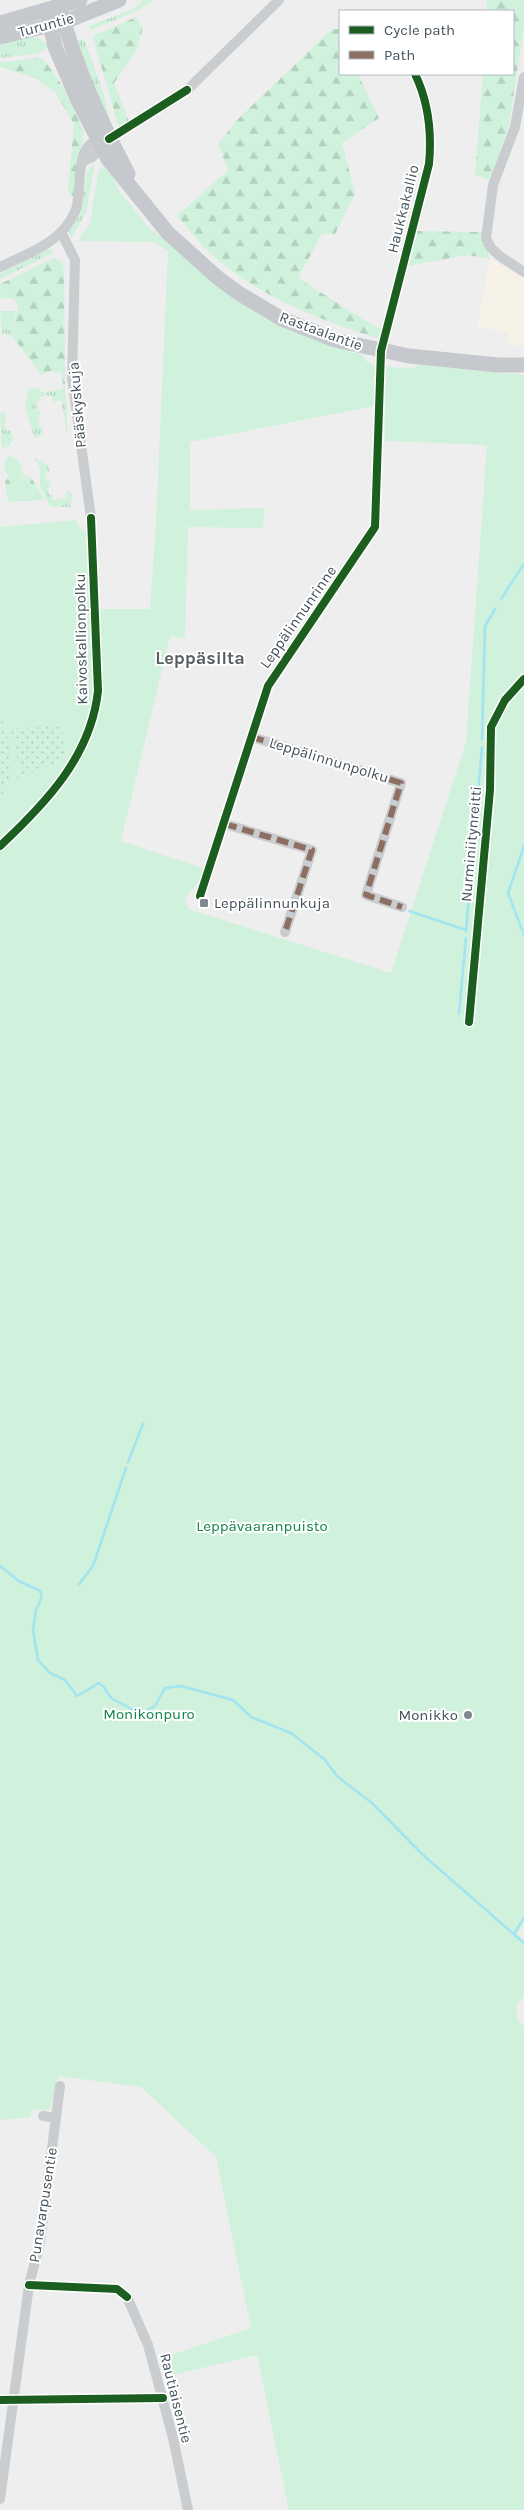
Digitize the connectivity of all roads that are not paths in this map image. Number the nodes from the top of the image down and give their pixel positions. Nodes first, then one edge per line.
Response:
1 (80, 0) edge
2 (119, 0) edge
3 (279, 0) edge
4 (54, 11) edge
5 (0, 23) edge
6 (0, 37) edge
7 (415, 75) edge
8 (524, 77) edge
9 (187, 90) dead end
10 (103, 143) junction
11 (62, 234) junction
12 (0, 267) edge
13 (524, 272) edge
14 (381, 351) junction
15 (521, 367) edge
16 (91, 518) dead end
17 (252, 737) junction
18 (225, 824) junction
19 (200, 896) dead end
20 (402, 907) dead end
21 (285, 932) dead end
22 (60, 2086) dead end
23 (43, 2116) dead end
24 (56, 2118) junction
25 (127, 2297) dead end
26 (0, 2499) edge
27 (188, 2510) edge

1 - 4 main road, Turuntie
2 - 4 main road, Turuntie
3 - 9 street
4 - 5 main road, Turuntie
4 - 6 main road, Turuntie
4 - 10 main road, Rastaalantie
7 - 14 street, Haukkakallio
8 - 13 street
10 - 11 street
10 - 14 main road, Rastaalantie
11 - 12 street
11 - 16 street, Pääskyskuja
14 - 15 main road, Rastaalantie
14 - 17 street, Leppälinnunrinne
17 - 18 street, Leppälinnunrinne
17 - 20 street, Leppälinnunpolku
18 - 19 street, Leppälinnunrinne
18 - 21 street
22 - 24 street, Punavarpusentie
23 - 24 street
24 - 26 street, Punavarpusentie
25 - 27 street, Rautiaisentie

